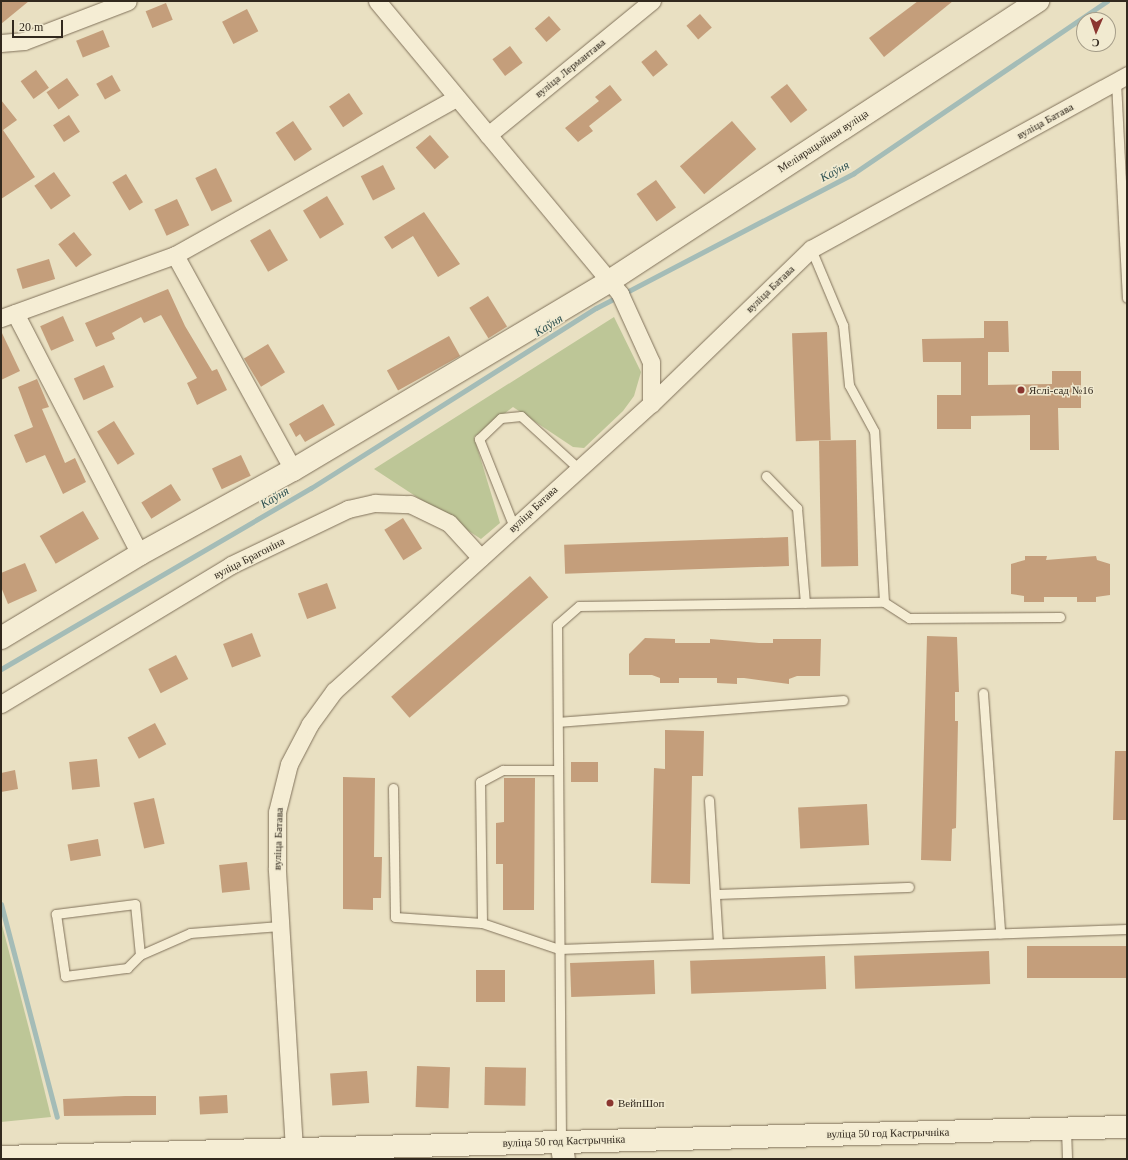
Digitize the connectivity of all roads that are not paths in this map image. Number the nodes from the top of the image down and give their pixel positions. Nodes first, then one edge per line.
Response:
1 (128, 1) edge
2 (376, 1) edge
3 (652, 1) edge
4 (1038, 1) edge
5 (1, 43) edge
6 (1121, 79) edge
7 (456, 98) junction
8 (488, 135) junction
9 (811, 249) junction
10 (175, 255) junction
11 (614, 288) junction
12 (1127, 298) edge
13 (8, 315) edge
14 (651, 404) junction
15 (578, 468) junction
16 (293, 470) junction
17 (766, 476) dead end
18 (514, 527) junction
19 (140, 554) junction
20 (481, 558) junction
21 (884, 602) junction
22 (805, 603) junction
23 (1060, 616) dead end
24 (1, 638) edge
25 (983, 693) dead end
26 (843, 700) dead end
27 (1, 704) edge
28 (558, 722) junction
29 (558, 770) junction
30 (393, 788) dead end
31 (710, 800) dead end
32 (909, 887) dead end
33 (715, 894) junction
34 (482, 923) junction
35 (280, 926) junction
36 (1127, 929) edge
37 (1000, 933) junction
38 (718, 943) junction
39 (560, 949) junction
40 (140, 955) junction
41 (1127, 1127) edge
42 (1066, 1129) junction
43 (562, 1150) edge
44 (307, 1152) edge
45 (192, 1155) edge
46 (1, 1158) edge
47 (1067, 1159) edge

1 - 5 street
2 - 7 street
3 - 8 street, вуліца Лермантава
4 - 11 street, Меліярацыйная вуліца
6 - 9 street, вуліца Батава
6 - 12 lane
7 - 8 street
7 - 10 street
8 - 11 street
9 - 14 street, вуліца Батава
9 - 21 lane
10 - 13 street
10 - 16 street
11 - 14 street
11 - 16 street
13 - 19 street
14 - 15 street, вуліца Батава
15 - 18 street, вуліца Батава
15 - 18 lane
16 - 19 street
17 - 22 lane
18 - 20 street, вуліца Батава
19 - 24 street
20 - 27 street, вуліца Брагоніна
20 - 35 street, вуліца Батава
21 - 22 lane
21 - 23 lane
22 - 28 lane
25 - 37 lane
26 - 28 lane
28 - 29 lane
29 - 34 lane
29 - 39 lane
30 - 34 lane
31 - 33 lane
32 - 33 lane
33 - 38 lane
34 - 39 lane
35 - 40 lane
35 - 44 street, вуліца Батава
36 - 37 lane
37 - 38 lane
38 - 39 lane
39 - 43 lane
40 - 40 lane
41 - 42 street, вуліца 50 год Кастрычніка
42 - 43 street, вуліца 50 год Кастрычніка
42 - 47 lane
43 - 44 street, вуліца 50 год Кастрычніка
44 - 45 street, вуліца 50 год Кастрычніка
45 - 46 street, вуліца 50 год Кастрычніка

